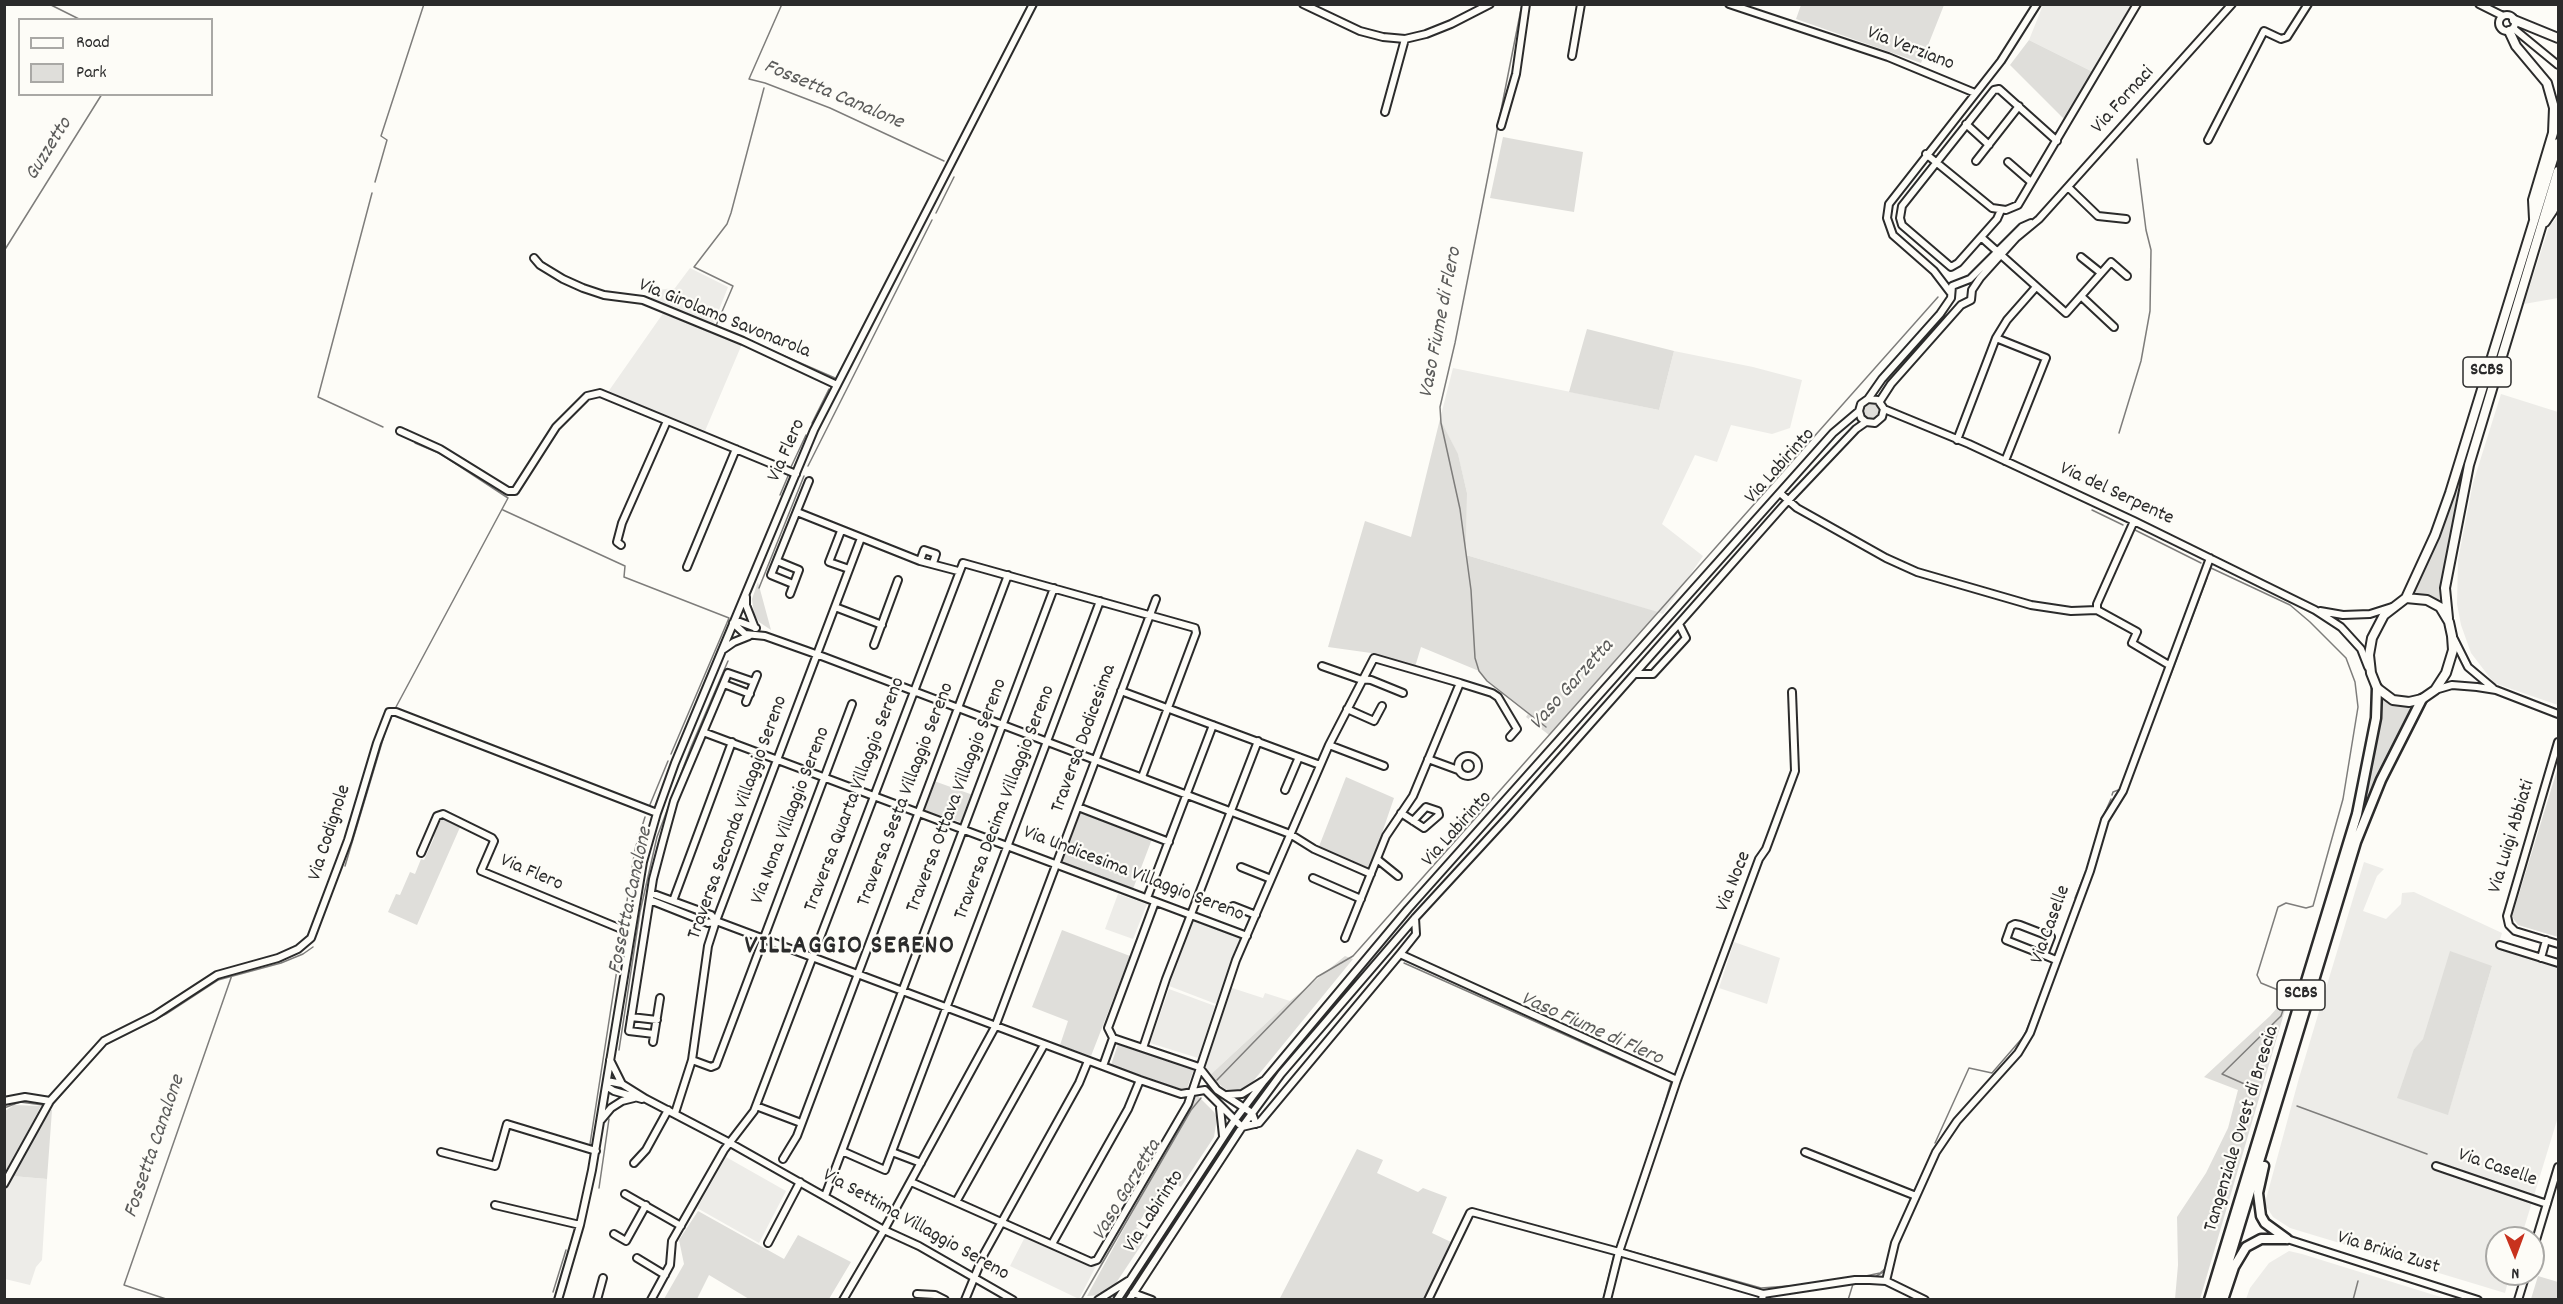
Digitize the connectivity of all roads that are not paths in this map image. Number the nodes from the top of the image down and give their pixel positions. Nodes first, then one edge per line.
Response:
1 (1033, 4) edge
2 (1303, 4) edge
3 (1491, 4) edge
4 (1526, 4) edge
5 (1581, 4) edge
6 (1729, 4) edge
7 (2037, 4) edge
8 (2137, 4) edge
9 (2232, 4) edge
10 (2308, 4) edge
11 (2480, 5) edge
12 (2503, 16) junction
13 (2499, 24) junction
14 (2512, 26) junction
15 (2559, 38) edge
16 (1405, 39) junction
17 (1572, 56) dead end
18 (2559, 65) edge
19 (1975, 93) junction
20 (2019, 106) junction
21 (1385, 112) dead end
22 (1966, 124) junction
23 (1501, 126) dead end
24 (2208, 140) dead end
25 (2057, 141) junction
26 (2559, 143) edge
27 (1989, 145) junction
28 (1926, 154) junction
29 (1976, 161) dead end
30 (1937, 162) junction
31 (2008, 162) dead end
32 (2559, 171) edge
33 (2031, 182) junction
34 (2068, 188) junction
35 (2559, 192) edge
36 (2001, 210) junction
37 (2126, 219) dead end
38 (2534, 220) junction
39 (2541, 228) junction
40 (1914, 236) junction
41 (1981, 237) junction
42 (1906, 246) junction
43 (1998, 254) junction
44 (2081, 257) dead end
45 (534, 258) dead end
46 (1934, 271) junction
47 (2101, 273) junction
48 (2127, 276) dead end
49 (1964, 282) junction
50 (1954, 284) junction
51 (2036, 287) junction
52 (1972, 290) junction
53 (1950, 295) junction
54 (2082, 297) junction
55 (1961, 305) junction
56 (2114, 327) dead end
57 (1996, 338) junction
58 (837, 385) junction
59 (1868, 399) junction
60 (1880, 401) junction
61 (1884, 409) junction
62 (1858, 411) junction
63 (1882, 417) junction
64 (1899, 417) junction
65 (667, 421) junction
66 (1866, 423) junction
67 (400, 431) dead end
68 (1957, 440) junction
69 (736, 449) junction
70 (2005, 461) junction
71 (796, 474) junction
72 (809, 481) dead end
73 (1780, 493) junction
74 (1789, 501) junction
75 (797, 512) junction
76 (2134, 521) junction
77 (841, 531) junction
78 (861, 538) junction
79 (621, 545) dead end
80 (2210, 558) junction
81 (777, 561) junction
82 (920, 561) junction
83 (933, 563) junction
84 (687, 567) dead end
85 (849, 569) junction
86 (1712, 569) junction
87 (958, 571) junction
88 (1008, 575) junction
89 (1720, 578) junction
90 (898, 580) dead end
91 (794, 584) junction
92 (1054, 588) junction
93 (747, 591) junction
94 (790, 594) dead end
95 (2406, 598) junction
96 (1156, 599) dead end
97 (1100, 601) junction
98 (2395, 606) junction
99 (835, 608) junction
100 (2097, 610) junction
101 (2315, 610) junction
102 (1149, 616) junction
103 (2449, 622) junction
104 (733, 623) junction
105 (1679, 624) junction
106 (882, 625) junction
107 (755, 628) junction
108 (752, 635) junction
109 (765, 636) junction
110 (2452, 636) junction
111 (874, 645) dead end
112 (721, 652) junction
113 (816, 654) junction
114 (2169, 665) junction
115 (1322, 666) dead end
116 (2371, 673) junction
117 (1635, 674) junction
118 (757, 675) dead end
119 (1365, 679) junction
120 (754, 682) junction
121 (1460, 683) junction
122 (724, 684) junction
123 (2377, 688) junction
124 (1121, 690) junction
125 (2435, 690) junction
126 (2496, 690) junction
127 (913, 691) junction
128 (1792, 692) dead end
129 (1403, 693) dead end
130 (750, 694) junction
131 (2422, 699) junction
132 (746, 702) dead end
133 (852, 704) dead end
134 (1382, 706) dead end
135 (1168, 707) junction
136 (958, 708) junction
137 (1347, 709) junction
138 (2559, 714) edge
139 (1002, 724) junction
140 (1213, 725) junction
141 (703, 732) junction
142 (1510, 737) dead end
143 (1047, 741) junction
144 (1258, 741) junction
145 (732, 742) junction
146 (2559, 742) edge
147 (1329, 745) junction
148 (1299, 757) junction
149 (777, 759) junction
150 (1095, 759) junction
151 (1428, 759) junction
152 (1320, 765) junction
153 (1384, 766) dead end
154 (1458, 770) dead end
155 (824, 777) junction
156 (1142, 777) junction
157 (1286, 790) dead end
158 (1187, 794) junction
159 (874, 795) junction
160 (1078, 807) junction
161 (1231, 811) junction
162 (918, 812) junction
163 (657, 813) junction
164 (1401, 813) junction
165 (1413, 820) dead end
166 (963, 829) junction
167 (1290, 834) junction
168 (1169, 842) junction
169 (1008, 846) junction
170 (421, 853) dead end
171 (1377, 859) junction
172 (1057, 865) junction
173 (1241, 867) dead end
174 (1371, 874) junction
175 (1398, 876) dead end
176 (1313, 878) dead end
177 (1271, 879) junction
178 (651, 897) junction
179 (1148, 898) junction
180 (1361, 899) junction
181 (673, 901) junction
182 (1155, 902) junction
183 (1233, 906) dead end
184 (1192, 915) junction
185 (1256, 915) junction
186 (1415, 918) junction
187 (716, 921) junction
188 (631, 933) junction
189 (1247, 936) junction
190 (1345, 938) dead end
191 (764, 940) junction
192 (2546, 940) junction
193 (2559, 944) edge
194 (2500, 945) dead end
195 (1400, 954) junction
196 (2044, 955) junction
197 (812, 958) junction
198 (2541, 958) junction
199 (2056, 960) junction
200 (2559, 963) edge
201 (858, 975) junction
202 (902, 992) junction
203 (660, 998) dead end
204 (947, 1009) junction
205 (631, 1017) junction
206 (657, 1020) junction
207 (995, 1027) junction
208 (1113, 1038) junction
209 (1044, 1045) junction
210 (1143, 1048) junction
211 (610, 1059) junction
212 (692, 1060) junction
213 (1088, 1061) junction
214 (1103, 1066) junction
215 (1199, 1067) junction
216 (1140, 1080) junction
217 (1677, 1080) junction
218 (1264, 1081) junction
219 (606, 1083) junction
220 (622, 1084) junction
221 (1192, 1092) junction
222 (1225, 1095) junction
223 (634, 1098) junction
224 (646, 1099) junction
225 (4, 1101) edge
226 (50, 1101) junction
227 (756, 1106) junction
228 (1220, 1107) junction
229 (1244, 1108) junction
230 (668, 1110) junction
231 (675, 1113) junction
232 (1252, 1113) junction
233 (600, 1120) junction
234 (1234, 1121) junction
235 (801, 1123) junction
236 (1256, 1124) junction
237 (2271, 1124) junction
238 (1242, 1127) junction
239 (1224, 1137) junction
240 (730, 1143) junction
241 (596, 1151) junction
242 (842, 1151) junction
243 (441, 1152) dead end
244 (892, 1152) junction
245 (1805, 1152) dead end
246 (783, 1159) dead end
247 (634, 1163) dead end
248 (921, 1164) junction
249 (2436, 1166) dead end
250 (2559, 1167) edge
251 (2557, 1177) edge
252 (800, 1182) junction
253 (911, 1182) junction
254 (4, 1184) edge
255 (626, 1194) dead end
256 (825, 1196) junction
257 (1916, 1196) junction
258 (956, 1202) junction
259 (2547, 1204) junction
260 (495, 1205) dead end
261 (646, 1205) junction
262 (1002, 1223) junction
263 (580, 1225) junction
264 (681, 1226) junction
265 (2540, 1226) edge
266 (884, 1230) junction
267 (614, 1234) dead end
268 (2287, 1239) junction
269 (768, 1243) dead end
270 (1052, 1244) junction
271 (1619, 1252) junction
272 (637, 1258) dead end
273 (665, 1275) junction
274 (603, 1278) dead end
275 (975, 1278) junction
276 (1131, 1279) junction
277 (1886, 1281) junction
278 (1133, 1293) junction
279 (917, 1294) dead end
280 (1762, 1297) edge
281 (558, 1299) edge
282 (597, 1299) edge
283 (651, 1299) edge
284 (843, 1299) edge
285 (945, 1299) edge
286 (965, 1299) edge
287 (1013, 1299) edge
288 (1098, 1299) edge
289 (1117, 1299) edge
290 (1129, 1299) edge
291 (1152, 1299) edge
292 (1428, 1299) edge
293 (1607, 1299) edge
294 (1925, 1299) edge
295 (2208, 1299) edge
296 (2217, 1299) edge
297 (2223, 1299) edge
298 (2478, 1299) edge

1 - 58 street, Via Flero
2 - 16 street
3 - 16 street
4 - 23 street
5 - 17 street
6 - 19 street, Via Verziano
7 - 19 street
8 - 25 street
9 - 34 street, Via Fornaci
10 - 24 street
11 - 12 street
11 - 13 street
12 - 13 street
12 - 14 street
13 - 14 street
14 - 15 main road
14 - 18 street
14 - 38 main road
16 - 21 street
19 - 28 street
20 - 22 street
20 - 25 street
20 - 27 street
22 - 27 street
22 - 30 street
25 - 33 street
26 - 38 main road, Tangenziale Ovest di Brescia / SCBS
27 - 29 street
28 - 30 street
28 - 42 street
30 - 36 street
30 - 40 street
31 - 33 street
32 - 39 main road, Tangenziale Ovest di Brescia / SCBS
33 - 36 street
34 - 37 street
34 - 43 street, Via Fornaci
35 - 39 main road
36 - 41 street
38 - 95 main road, Tangenziale Ovest di Brescia / SCBS
39 - 103 main road, Tangenziale Ovest di Brescia / SCBS
40 - 41 street
40 - 42 street
41 - 43 street
42 - 46 street
43 - 49 street, Via Fornaci
43 - 51 street
43 - 52 street, Via Fornaci
44 - 47 street
45 - 58 street, Via Girolamo Savonarola
46 - 50 street
46 - 53 street
47 - 48 street
47 - 54 street
49 - 50 street
49 - 52 street
50 - 53 street
51 - 54 street
51 - 57 street
52 - 55 street, Via Fornaci
53 - 55 street
53 - 59 street
54 - 56 street
55 - 60 street, Via Fornaci
57 - 68 street
57 - 70 street
58 - 71 street, Via Flero
59 - 60 street
59 - 62 street
60 - 61 street
61 - 63 street
61 - 64 street, Via del Serpente
62 - 66 street
62 - 73 street, Via Labirinto
63 - 64 street, Via del Serpente
63 - 66 street
64 - 68 street, Via del Serpente
65 - 67 street
65 - 69 street
65 - 79 street
66 - 74 street, Via Labirinto
68 - 70 street, Via del Serpente
69 - 71 street
69 - 84 street
70 - 76 street, Via del Serpente
71 - 93 street, Via Flero
72 - 75 street, Via Flero
73 - 74 street
73 - 86 street, Via Labirinto
74 - 89 street, Via Labirinto
74 - 100 street
75 - 77 street
75 - 81 street, Via Flero
76 - 80 street, Via del Serpente
76 - 100 street
77 - 78 street
77 - 85 street
78 - 82 street
78 - 85 street, Traversa Seconda Villaggio Sereno
80 - 101 street, Via del Serpente
80 - 114 street, Via Caselle
81 - 91 street
81 - 91 street
82 - 83 street
82 - 83 street
83 - 87 street
85 - 99 street, Traversa Seconda Villaggio Sereno
86 - 89 street
86 - 218 street, Via Labirinto
87 - 88 street, Traversa Quarta Villaggio Sereno
87 - 127 street, Traversa Quarta Villaggio Sereno
88 - 92 street
88 - 136 street, Traversa Sesta Villaggio Sereno
89 - 105 street, Via Labirinto
90 - 106 street
91 - 94 street
92 - 97 street
92 - 139 street, Traversa Ottava Villaggio Sereno
93 - 104 street, Via Flero
93 - 107 street
95 - 98 main road, Tangenziale Ovest di Brescia / SCBS
95 - 103 main road
96 - 102 street, Traversa Dodicesima
97 - 102 street
97 - 143 street, Traversa Decima Villaggio Sereno
98 - 101 street, Via del Serpente
98 - 116 main road, Tangenziale Ovest di Brescia / SCBS
99 - 106 street
99 - 113 street, Traversa Seconda Villaggio Sereno
100 - 114 street
101 - 116 street, Via del Serpente
102 - 124 street, Traversa Dodicesima
102 - 135 street
103 - 110 main road, Tangenziale Ovest di Brescia / SCBS
104 - 107 street
104 - 108 street
104 - 112 street, Via Flero
105 - 117 street, Via Labirinto
105 - 117 street, Via Labirinto
106 - 111 street
107 - 109 street
108 - 109 street
108 - 112 street
109 - 113 street
110 - 125 main road, Tangenziale Ovest di Brescia / SCBS
110 - 126 street
112 - 163 street, Via Flero
113 - 127 street
113 - 149 street, Traversa Seconda Villaggio Sereno
114 - 199 street, Via Caselle
115 - 119 street
116 - 123 main road, Tangenziale Ovest di Brescia / SCBS
117 - 186 street, Via Labirinto
118 - 120 street
119 - 121 street
119 - 129 street
119 - 137 street
120 - 122 street
120 - 130 street
121 - 142 street
121 - 151 street
122 - 130 street
122 - 141 street
123 - 131 main road
123 - 295 highway, Tangenziale Ovest di Brescia / SCBS
124 - 135 street
124 - 150 street, Traversa Dodicesima
125 - 126 street
125 - 131 main road, Tangenziale Ovest di Brescia / SCBS
126 - 138 street
127 - 136 street
127 - 159 street, Traversa Quarta Villaggio Sereno
128 - 217 street, Via Noce
130 - 132 street
131 - 237 highway, Tangenziale Ovest di Brescia / SCBS
133 - 155 street, Via Nona Villaggio Sereno
134 - 137 street
135 - 140 street
135 - 156 street
136 - 139 street
136 - 162 street, Traversa Sesta Villaggio Sereno
137 - 147 street
139 - 143 street
139 - 166 street, Traversa Ottava Villaggio Sereno
140 - 144 street
140 - 158 street
141 - 145 street, Via Undicesima Villaggio Sereno
141 - 178 street
143 - 150 street
143 - 169 street, Traversa Decima Villaggio Sereno
144 - 148 street
144 - 161 street
145 - 149 street, Via Undicesima Villaggio Sereno
145 - 181 street
146 - 192 street, Via Luigi Abbiati
147 - 152 street
147 - 153 street
148 - 152 street
148 - 157 street
149 - 155 street, Via Undicesima Villaggio Sereno
149 - 187 street, Traversa Seconda Villaggio Sereno
150 - 156 street
150 - 160 street, Traversa Dodicesima
151 - 154 street
151 - 164 street
152 - 167 street
155 - 159 street, Via Undicesima Villaggio Sereno
155 - 191 street, Via Nona Villaggio Sereno
156 - 158 street
158 - 161 street
158 - 168 street
159 - 162 street, Via Undicesima Villaggio Sereno
159 - 197 street, Traversa Quarta Villaggio Sereno
160 - 168 street
160 - 172 street, Traversa Dodicesima
161 - 167 street
161 - 184 street
162 - 166 street, Via Undicesima Villaggio Sereno
162 - 201 street, Traversa Sesta Villaggio Sereno
163 - 188 street, Via Flero
163 - 226 street, Via Codignole
164 - 165 street
164 - 171 street
166 - 169 street, Via Undicesima Villaggio Sereno
166 - 202 street, Traversa Ottava Villaggio Sereno
167 - 174 street
167 - 177 street
168 - 179 street
169 - 172 street, Via Undicesima Villaggio Sereno
169 - 204 street, Traversa Decima Villaggio Sereno
170 - 188 street, Via Flero
171 - 174 street
171 - 175 street
172 - 179 street, Via Undicesima Villaggio Sereno
172 - 207 street, Traversa Dodicesima
173 - 177 street
174 - 180 street
176 - 180 street
177 - 185 street
178 - 181 street
178 - 187 street
178 - 205 street
179 - 182 street, Via Undicesima Villaggio Sereno
180 - 190 street
181 - 187 street
182 - 184 street, Via Undicesima Villaggio Sereno
182 - 208 street
183 - 185 street
184 - 189 street, Via Undicesima Villaggio Sereno
184 - 210 street
185 - 189 street
186 - 195 street
186 - 232 street, Via Labirinto
187 - 191 street
187 - 212 street, Traversa Seconda Villaggio Sereno
188 - 211 street, Via Flero
189 - 215 street
191 - 197 street
191 - 212 street, Via Nona Villaggio Sereno
192 - 193 street, Via Luigi Abbiati
192 - 198 street
194 - 198 street
195 - 217 street
195 - 236 street
196 - 196 street
196 - 199 street
197 - 201 street
197 - 227 street, Traversa Quarta Villaggio Sereno
198 - 200 street
199 - 257 street, Via Caselle
201 - 202 street
201 - 235 street, Traversa Sesta Villaggio Sereno
202 - 204 street
202 - 242 street, Traversa Ottava Villaggio Sereno
203 - 206 street
204 - 207 street
204 - 244 street, Traversa Decima Villaggio Sereno
205 - 206 street
205 - 206 street
207 - 209 street
207 - 248 street, Traversa Dodicesima
208 - 210 street
208 - 214 street
209 - 213 street
209 - 258 street
210 - 215 street
211 - 219 street, Via Flero
211 - 220 street
212 - 231 street, Traversa Seconda Villaggio Sereno
213 - 214 street
213 - 262 street
214 - 216 street
215 - 221 street
215 - 222 street
216 - 221 street
216 - 270 street
217 - 271 street, Via Noce
218 - 222 street
218 - 229 street, Via Labirinto
219 - 220 street, Via Settima Villaggio Sereno
219 - 223 street, Via Settima Villaggio Sereno
219 - 233 street, Via Flero
220 - 224 street, Via Settima Villaggio Sereno
221 - 228 street
221 - 270 street, Via Labirinto
222 - 229 street
223 - 224 street, Via Settima Villaggio Sereno
223 - 233 street
224 - 230 street, Via Settima Villaggio Sereno
225 - 226 street
226 - 254 street, Via Codignole
227 - 235 street
227 - 240 street, Traversa Quarta Villaggio Sereno
228 - 234 street
228 - 239 street
229 - 232 street
229 - 234 street, Via Labirinto
230 - 231 street, Via Settima Villaggio Sereno
230 - 247 street
231 - 240 street, Via Settima Villaggio Sereno
232 - 236 street
232 - 238 street, Via Labirinto
233 - 241 street, Via Flero
234 - 238 street
234 - 239 street, Via Labirinto
235 - 246 street, Traversa Sesta Villaggio Sereno
236 - 238 street
237 - 268 highway
237 - 296 highway, Tangenziale Ovest di Brescia / SCBS
238 - 278 street, Via Labirinto
239 - 276 street, Via Labirinto
240 - 252 street, Via Settima Villaggio Sereno
240 - 264 street, Traversa Quarta Villaggio Sereno
241 - 243 street
241 - 263 street, Via Flero
242 - 244 street, Traversa Decima Villaggio Sereno
242 - 256 street, Traversa Ottava Villaggio Sereno
244 - 248 street
245 - 257 street
248 - 253 street, Traversa Dodicesima
249 - 259 street, Via Caselle
250 - 251 street
251 - 259 street
252 - 256 street, Via Settima Villaggio Sereno
252 - 269 street, Via Settima Villaggio Sereno
253 - 258 street
253 - 266 street, Traversa Dodicesima
255 - 261 street
256 - 266 street, Via Settima Villaggio Sereno
257 - 277 street, Via Caselle
258 - 262 street
259 - 265 street
260 - 263 street
261 - 264 street
261 - 267 street
262 - 270 street
262 - 275 street
263 - 281 street, Via Flero
264 - 273 street, Traversa Quarta Villaggio Sereno
266 - 275 street, Via Settima Villaggio Sereno
266 - 284 street, Traversa Dodicesima
268 - 297 highway
268 - 298 street, Via Brixia Zust
271 - 280 street
271 - 292 street
271 - 293 street, Via Noce
272 - 273 street
273 - 283 street, Traversa Quarta Villaggio Sereno
274 - 282 street
275 - 286 street
275 - 287 street, Via Settima Villaggio Sereno
276 - 288 street
276 - 289 street, Via Labirinto
277 - 280 street
277 - 294 street
278 - 290 street, Via Labirinto
278 - 291 street
279 - 285 street

